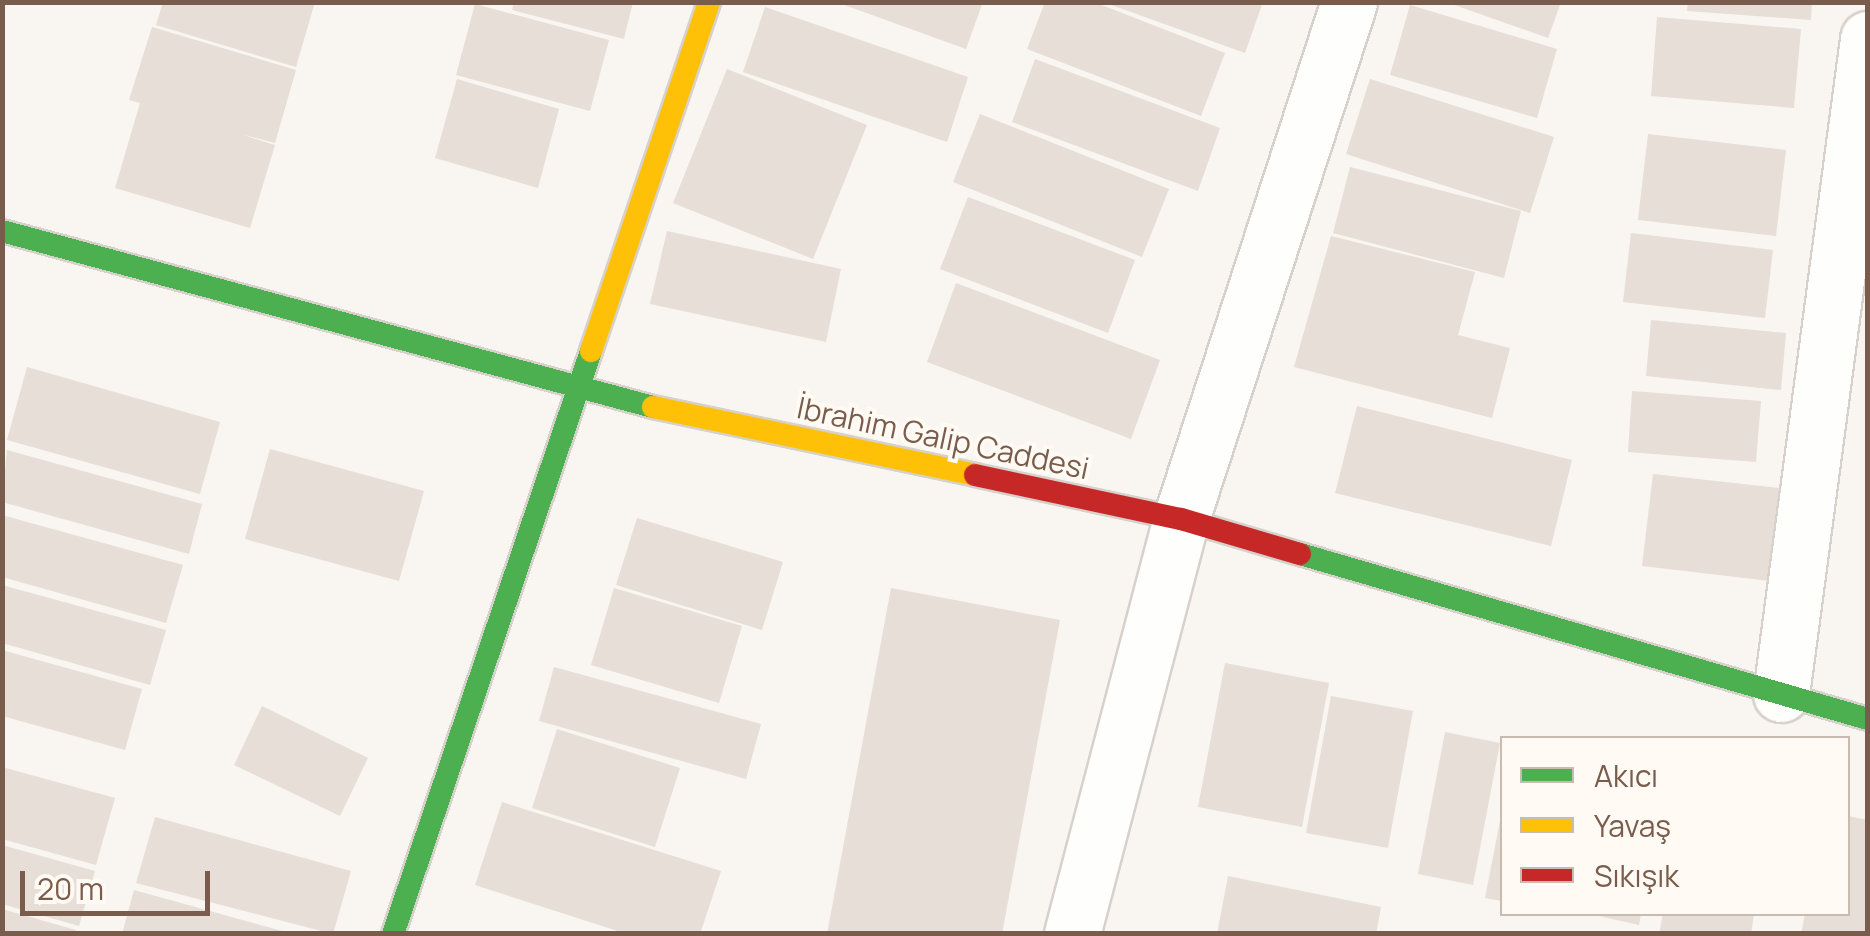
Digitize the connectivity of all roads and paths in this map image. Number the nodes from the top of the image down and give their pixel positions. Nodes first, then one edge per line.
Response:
1 (709, 2) edge
2 (1349, 2) edge
3 (1868, 39) edge
4 (2, 231) edge
5 (572, 390) junction
6 (1181, 519) junction
7 (1781, 694) junction
8 (1868, 719) edge
9 (393, 934) edge
10 (1072, 934) edge

1 - 5 street
2 - 6 street
3 - 7 street
4 - 5 street, İbrahim Galip Caddesi
5 - 6 street, İbrahim Galip Caddesi
5 - 9 street
6 - 7 street, İbrahim Galip Caddesi
6 - 10 street
7 - 8 street, İbrahim Galip Caddesi

